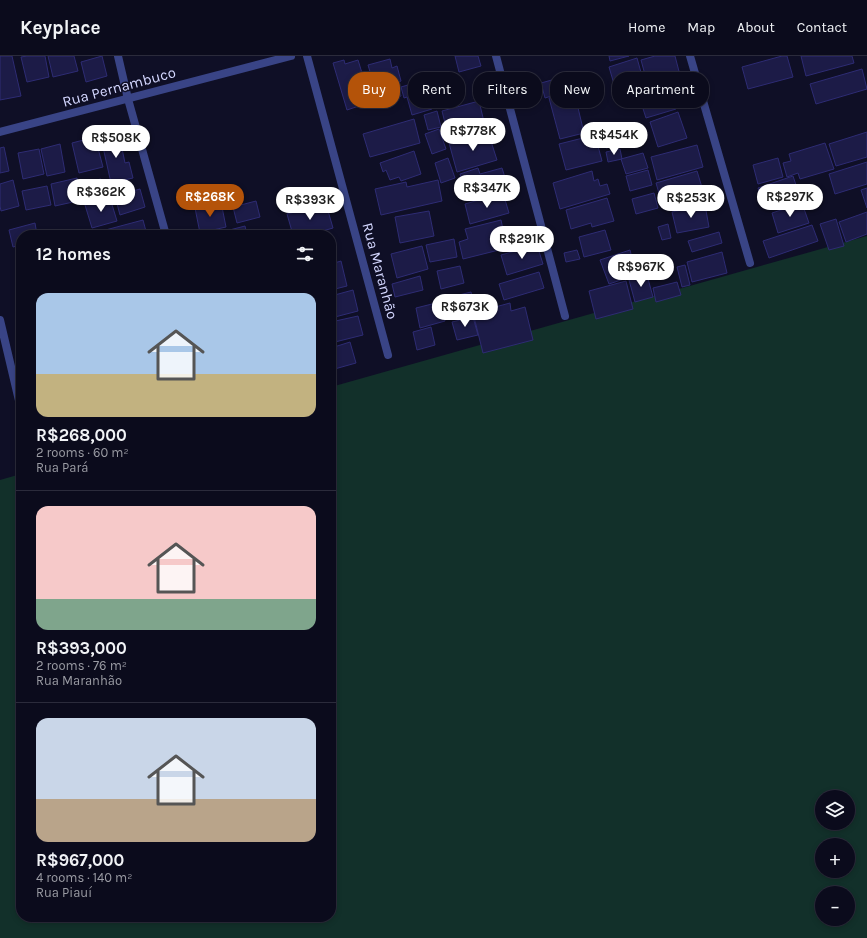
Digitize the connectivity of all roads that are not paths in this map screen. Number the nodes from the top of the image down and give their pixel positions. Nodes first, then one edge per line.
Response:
1 (118, 56) edge
2 (291, 56) edge
3 (307, 56) edge
4 (496, 56) edge
5 (690, 56) edge
6 (128, 99) junction
7 (0, 132) edge
8 (165, 230) edge
9 (750, 263) dead end
10 (564, 316) dead end
11 (0, 320) edge
12 (388, 355) dead end
13 (16, 388) edge

1 - 6 street
2 - 6 street, Rua Pernambuco
3 - 12 street, Rua Maranhão
4 - 10 street
5 - 9 street
6 - 7 street, Rua Pernambuco
6 - 8 street
11 - 13 street

